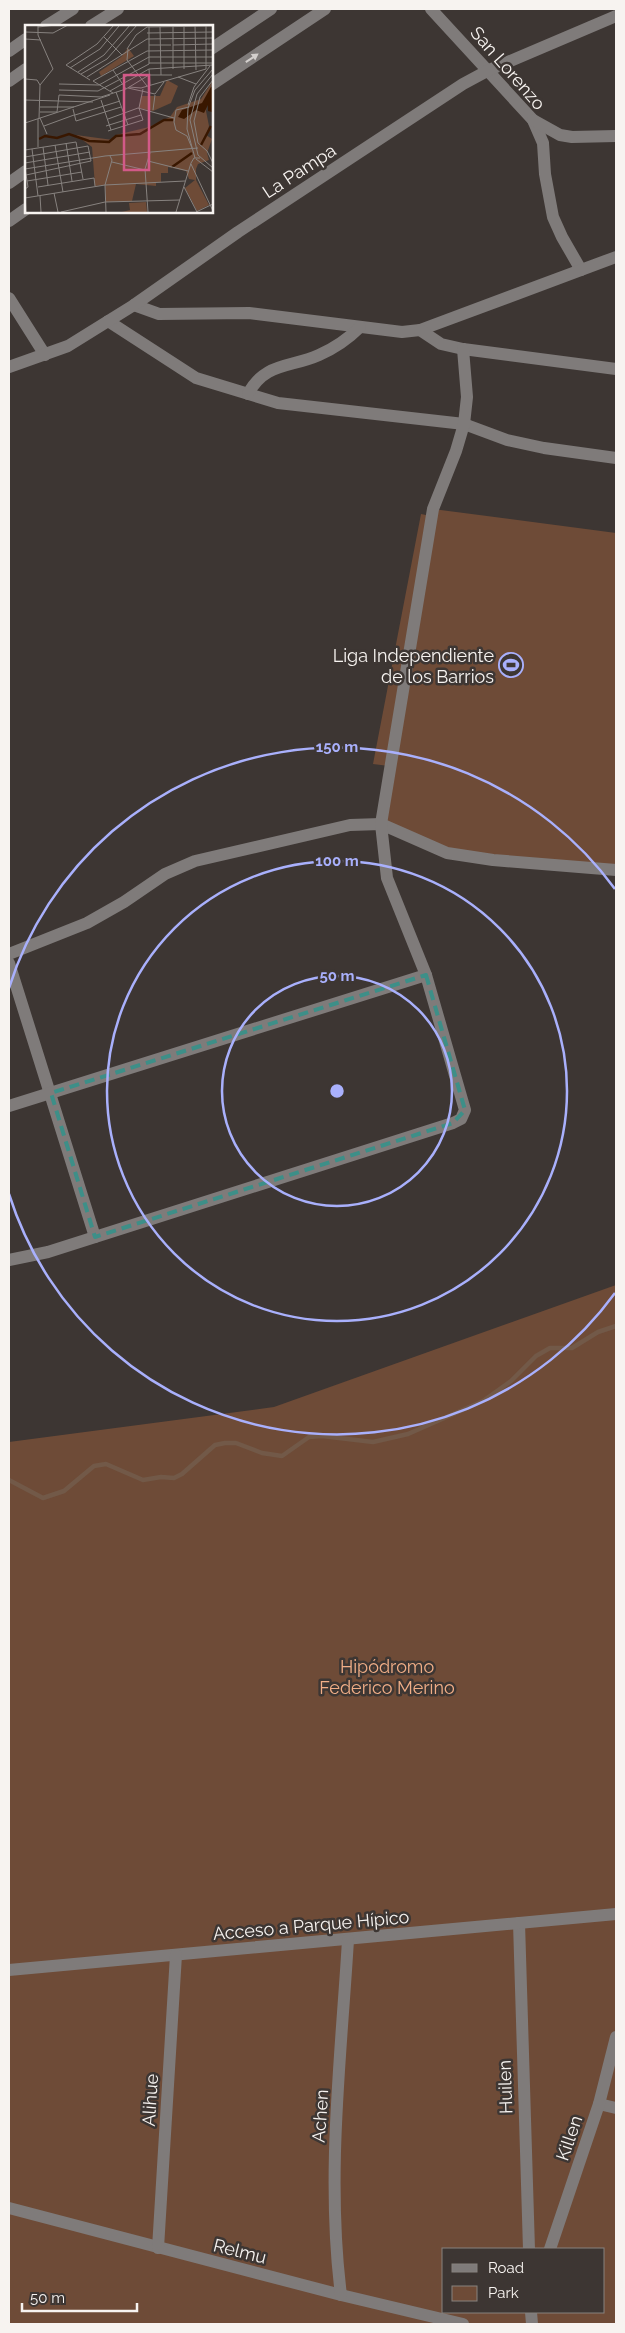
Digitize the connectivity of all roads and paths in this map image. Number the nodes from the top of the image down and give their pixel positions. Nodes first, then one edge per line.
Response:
1 (72, 9) edge
2 (118, 9) edge
3 (271, 9) edge
4 (325, 9) edge
5 (431, 9) edge
6 (616, 16) edge
7 (48, 25) edge
8 (93, 25) edge
9 (25, 41) edge
10 (212, 48) edge
11 (9, 51) edge
12 (25, 70) edge
13 (488, 70) junction
14 (9, 81) edge
15 (212, 84) edge
16 (533, 120) junction
17 (616, 136) edge
18 (25, 173) edge
19 (9, 183) edge
20 (25, 210) edge
21 (9, 220) edge
22 (616, 256) edge
23 (581, 270) junction
24 (9, 298) edge
25 (134, 305) junction
26 (108, 321) junction
27 (360, 326) junction
28 (420, 330) junction
29 (464, 349) junction
30 (45, 355) junction
31 (9, 367) edge
32 (616, 369) edge
33 (248, 394) junction
34 (464, 424) junction
35 (616, 458) edge
36 (381, 824) junction
37 (616, 870) edge
38 (9, 954) edge
39 (9, 963) edge
40 (426, 975) junction
41 (51, 1093) junction
42 (9, 1106) edge
43 (95, 1237) junction
44 (9, 1260) edge
45 (616, 1914) edge
46 (519, 1923) junction
47 (348, 1940) junction
48 (176, 1955) junction
49 (9, 1970) edge
50 (616, 2038) edge
51 (599, 2104) junction
52 (616, 2108) edge
53 (9, 2208) edge
54 (158, 2248) junction
55 (529, 2248) edge
56 (550, 2248) edge
57 (341, 2295) junction
58 (463, 2324) edge

1 - 7 street
2 - 8 street
3 - 10 street
15 -> 4 street
5 - 13 street, San Lorenzo
6 - 13 street, La Pampa
9 - 11 street
12 - 14 street
13 - 16 street, San Lorenzo
13 - 25 street, La Pampa
16 - 17 street
16 - 23 street, San Lorenzo
18 - 19 street
20 - 21 street
22 - 23 street
23 - 28 street
24 - 30 street
25 - 26 street, La Pampa
25 - 27 street
26 - 30 street, La Pampa
26 - 33 street
27 - 28 street
27 - 33 street
28 - 29 street
29 - 32 street
29 - 34 street
30 - 31 street, La Pampa
33 - 34 street
34 - 35 street
34 - 36 street
36 - 37 street
36 - 38 street
36 - 40 street
39 - 41 street
40 - 41 street
40 - 43 street
41 - 42 street
41 - 43 street
43 - 44 street
45 - 46 street, Acceso a Parque Hípico
46 - 47 street, Acceso a Parque Hípico
46 - 55 street, Huilen
47 - 48 street, Acceso a Parque Hípico
47 - 57 street, Achen
48 - 49 street, Acceso a Parque Hípico
48 - 54 street, Alihue
50 - 51 street, Killen
51 - 52 street
51 - 56 street, Killen
53 - 54 street, Relmu
54 - 57 street, Relmu
57 - 58 street, Relmu

